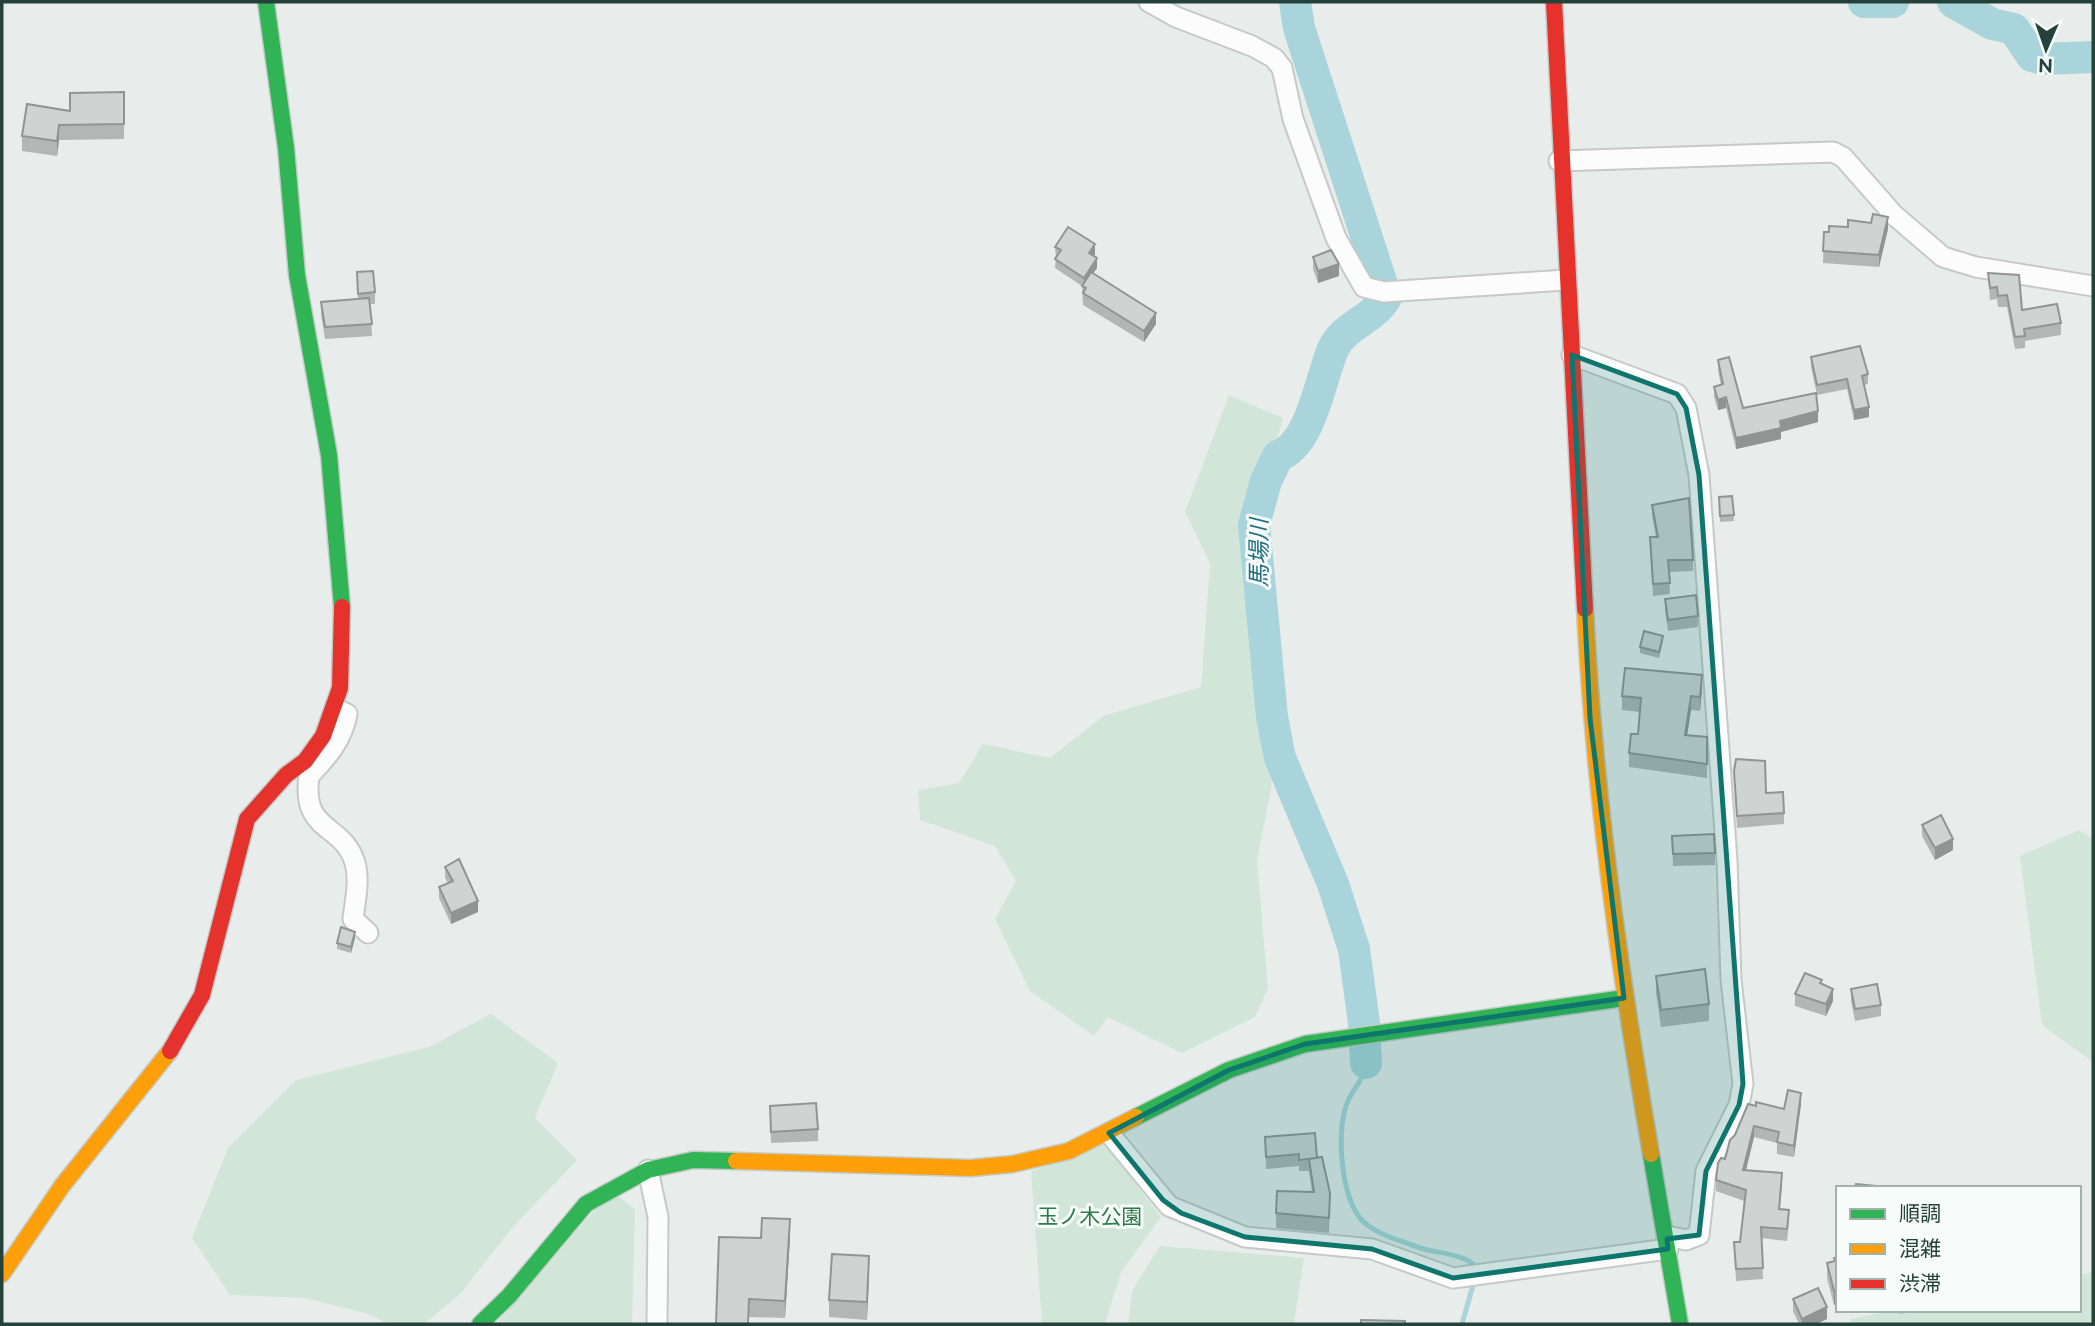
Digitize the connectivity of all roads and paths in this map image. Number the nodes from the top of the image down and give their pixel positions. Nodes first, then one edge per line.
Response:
1 (266, 2) edge
2 (1149, 2) edge
3 (1554, 2) edge
4 (1559, 161) junction
5 (1566, 280) junction
6 (2093, 286) edge
7 (1572, 355) junction
8 (335, 708) junction
9 (368, 933) dead end
10 (1625, 998) junction
11 (1109, 1133) junction
12 (648, 1170) junction
13 (1667, 1242) junction
14 (2, 1274) edge
15 (480, 1324) edge
16 (657, 1324) edge
17 (1680, 1324) edge

1 - 8 street
2 - 5 street
3 - 4 street
4 - 5 street
4 - 6 street
5 - 7 street
7 - 10 street
7 - 13 street
8 - 9 street
8 - 14 street
10 - 11 street
10 - 13 street
11 - 12 street
11 - 13 street
12 - 15 street
12 - 16 street
13 - 17 street

